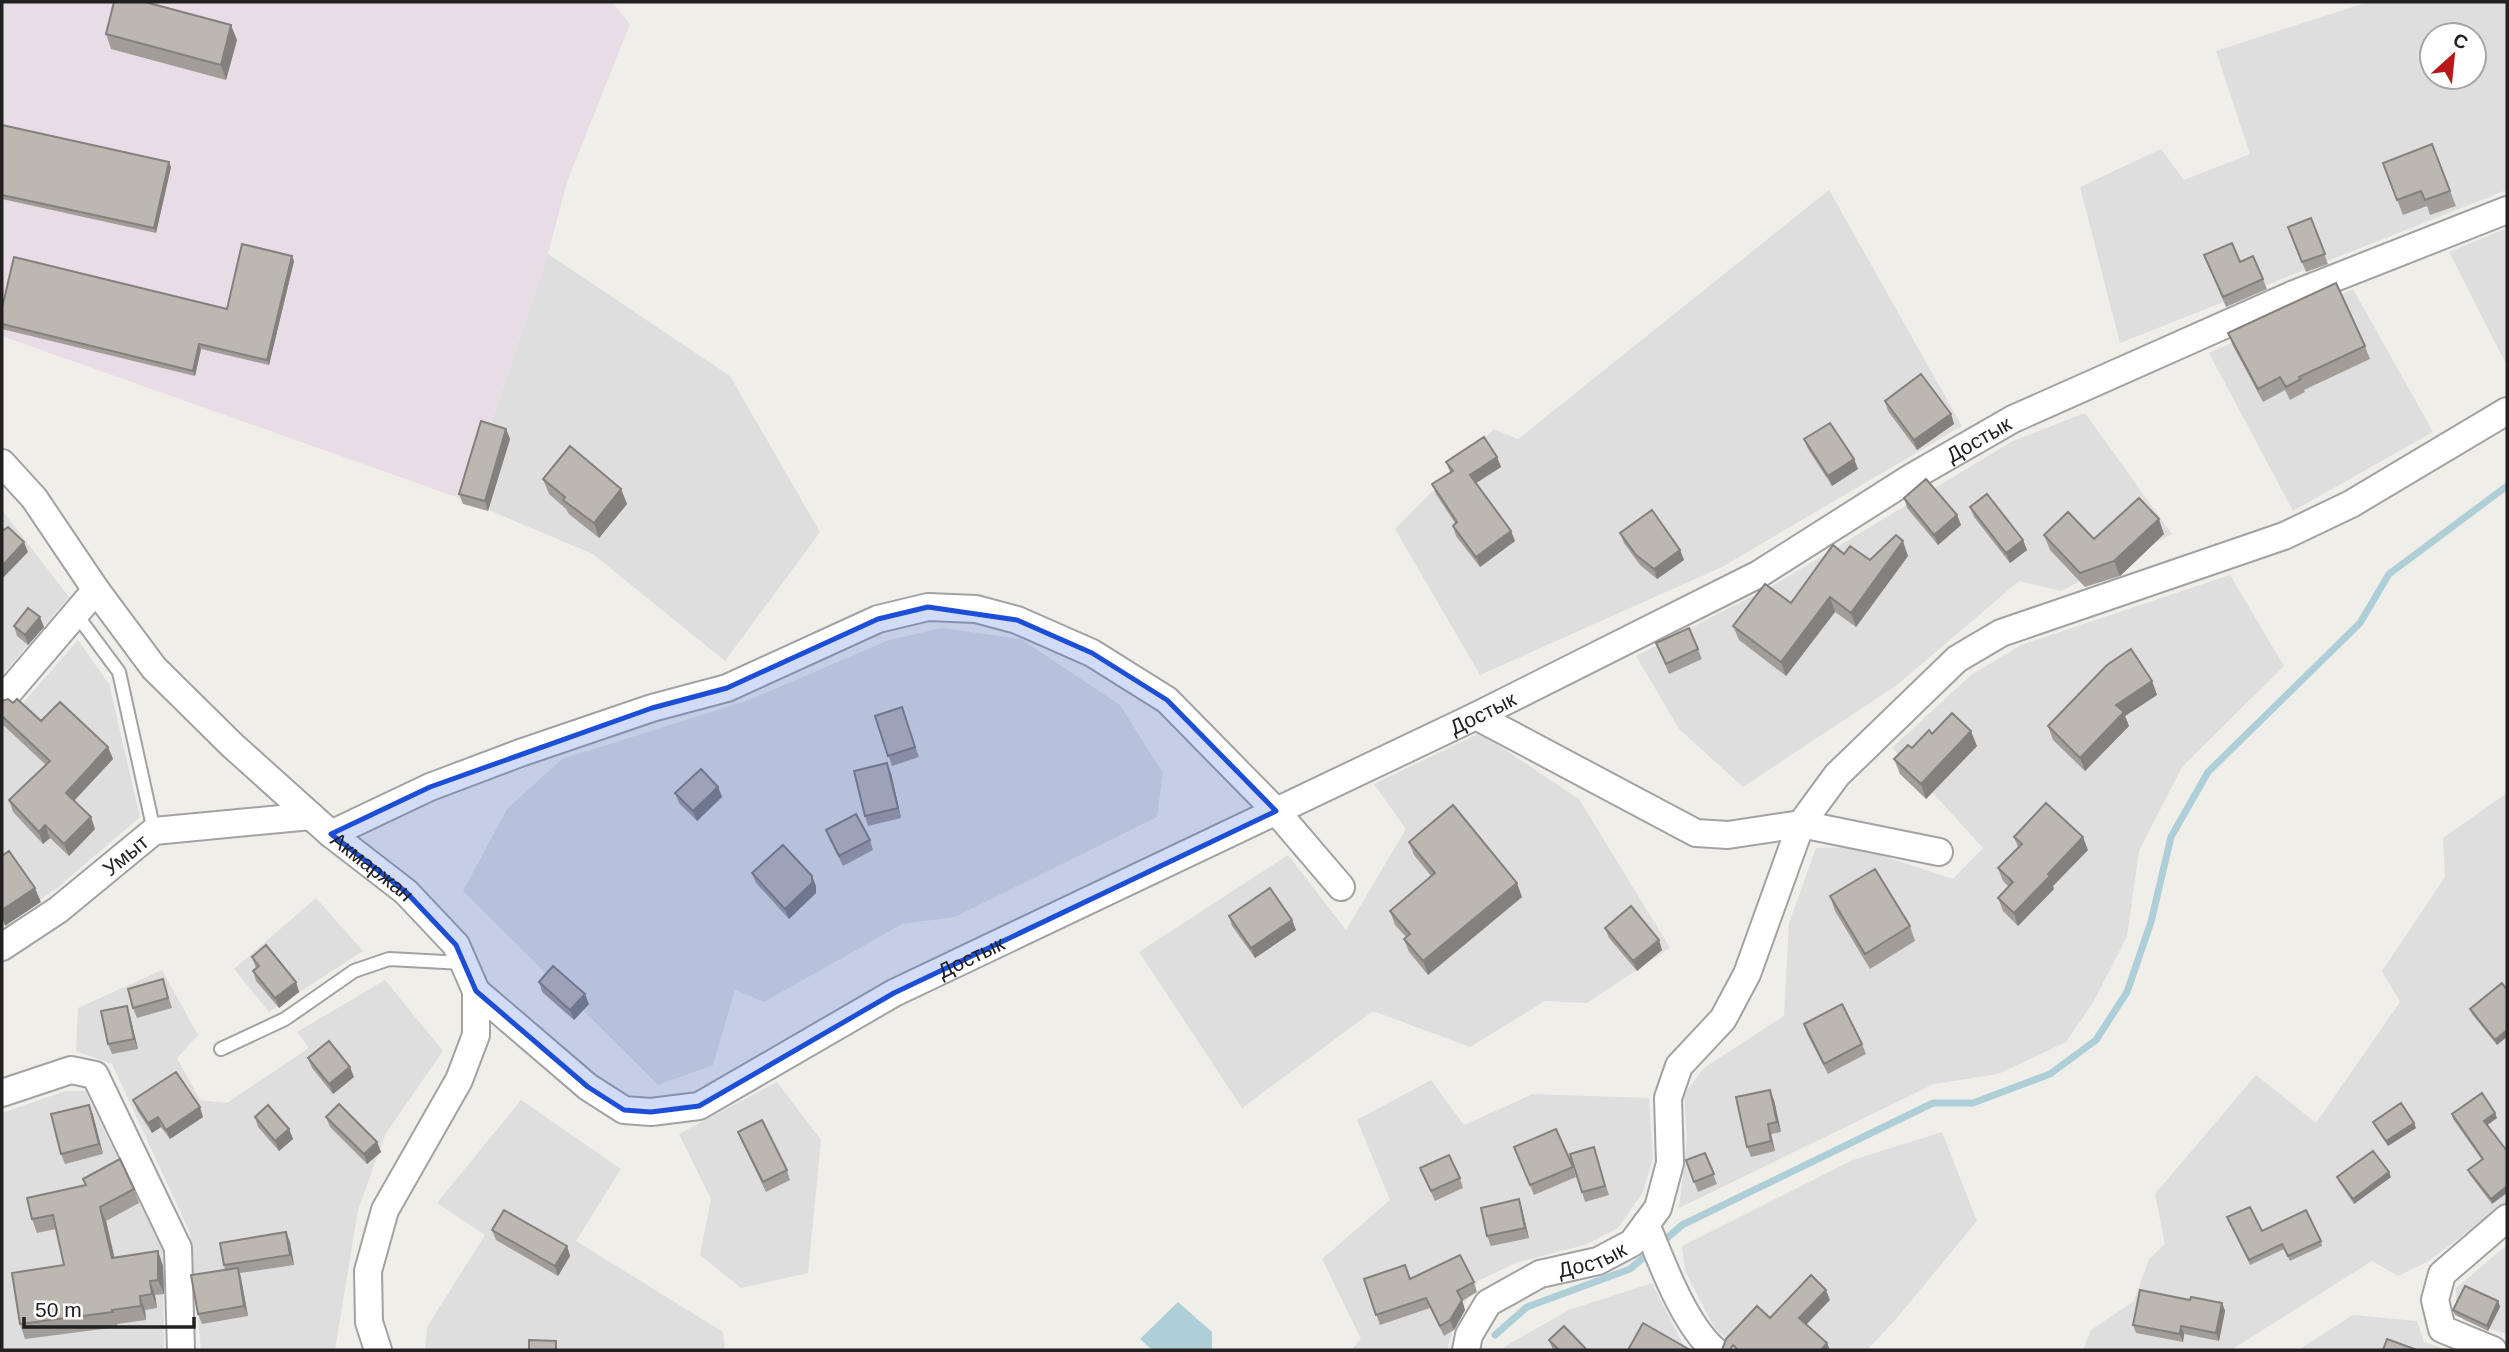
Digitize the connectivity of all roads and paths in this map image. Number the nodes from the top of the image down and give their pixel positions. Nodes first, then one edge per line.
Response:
1 (2507, 210) edge
2 (2507, 411) edge
3 (2, 463) edge
4 (96, 590) junction
5 (76, 614) junction
6 (2, 700) edge
7 (1476, 716) junction
8 (1276, 811) junction
9 (1801, 824) junction
10 (321, 825) junction
11 (154, 831) junction
12 (1939, 852) dead end
13 (1341, 887) dead end
14 (2, 947) edge
15 (464, 964) junction
16 (476, 991) junction
17 (221, 1049) dead end
18 (2, 1093) edge
19 (2507, 1218) edge
20 (1646, 1224) junction
21 (181, 1350) edge
22 (379, 1350) edge
23 (1466, 1350) edge
24 (1714, 1350) edge
25 (2493, 1350) edge

1 - 7 street, Достык
2 - 9 street, Достык
3 - 4 street, Акмаржан
4 - 5 street
4 - 10 street, Акмаржан
5 - 6 street
5 - 11 lane
7 - 8 street, Достык
7 - 9 street
8 - 10 street, Умыт
8 - 13 street, Умыт
8 - 16 street, Достык
9 - 12 street
9 - 20 street, Достык
10 - 11 street, Умыт
10 - 15 street, Акмаржан
11 - 14 street, Умыт
15 - 16 street, Акмаржан
15 - 17 lane
16 - 22 street, Акмаржан
18 - 21 street
19 - 25 street
20 - 23 street, Достык
20 - 24 street

